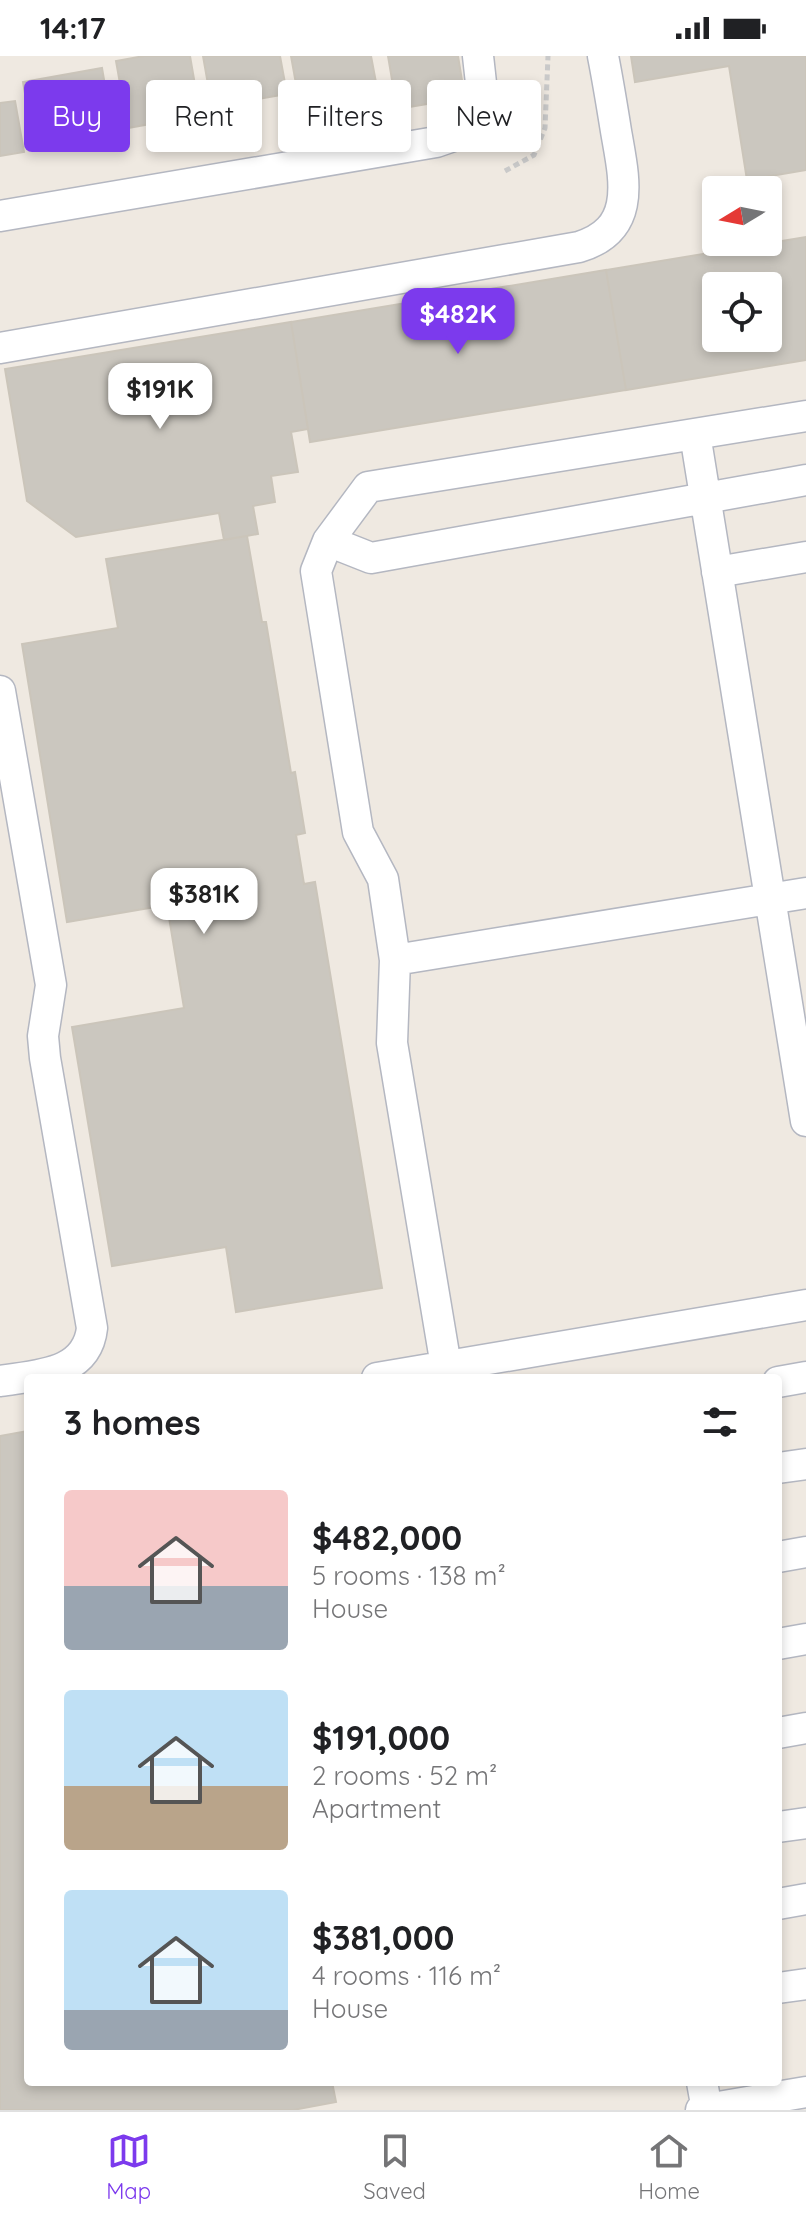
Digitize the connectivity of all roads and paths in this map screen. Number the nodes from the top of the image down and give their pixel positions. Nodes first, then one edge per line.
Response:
1 (478, 56) edge
2 (548, 56) edge
3 (603, 56) edge
4 (505, 171) dead end
5 (0, 216) edge
6 (0, 348) edge
7 (806, 416) edge
8 (695, 434) junction
9 (806, 480) edge
10 (705, 499) junction
11 (328, 541) junction
12 (806, 557) edge
13 (717, 572) junction
14 (0, 691) edge
15 (806, 893) edge
16 (770, 898) junction
17 (395, 960) junction
18 (806, 1121) edge
19 (806, 1305) edge
20 (446, 1366) junction
21 (41, 1374) edge
22 (400, 1374) edge
23 (24, 1377) edge
24 (806, 1377) edge
25 (0, 1381) edge
26 (782, 1381) edge
27 (806, 1464) edge
28 (782, 1467) edge
29 (806, 1552) edge
30 (782, 1556) edge
31 (806, 1639) edge
32 (782, 1643) edge
33 (806, 1728) edge
34 (782, 1732) edge
35 (806, 1823) edge
36 (782, 1826) edge
37 (806, 1899) edge
38 (782, 1903) edge
39 (806, 1984) edge
40 (782, 1987) edge
41 (703, 2086) edge
42 (806, 2092) edge
43 (701, 2110) edge
44 (707, 2110) edge

1 - 5 street
2 - 4 path
3 - 6 street
7 - 8 street
8 - 10 street
8 - 11 street
9 - 10 street
10 - 11 street
10 - 13 street
11 - 17 street
12 - 13 street
13 - 16 street
14 - 21 street
15 - 16 street
16 - 17 street
16 - 18 street
17 - 20 street
19 - 20 street
20 - 22 street
23 - 25 street
24 - 26 street
27 - 28 street
29 - 30 street
31 - 32 street
33 - 34 street
35 - 36 street
37 - 38 street
39 - 40 street
41 - 44 street
42 - 44 street
43 - 44 street

